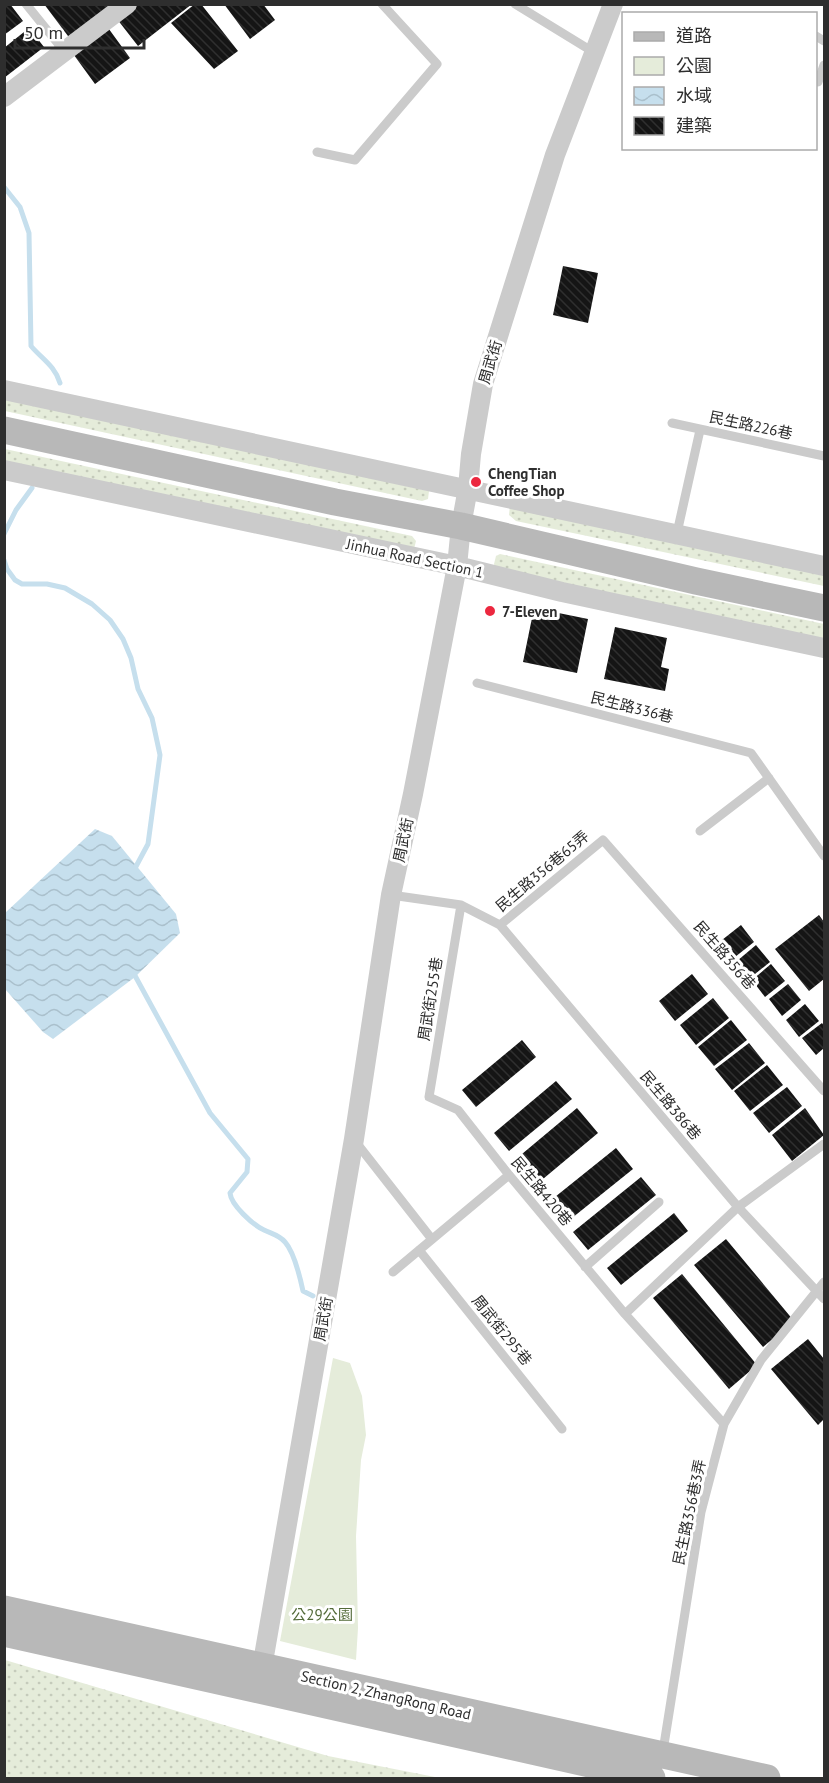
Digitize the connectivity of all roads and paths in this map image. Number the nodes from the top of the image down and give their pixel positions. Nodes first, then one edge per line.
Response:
1 (26, 4) edge
2 (127, 4) edge
3 (382, 4) edge
4 (515, 4) edge
5 (614, 4) edge
6 (64, 51) junction
7 (595, 53) junction
8 (825, 65) edge
9 (818, 82) dead end
10 (4, 97) edge
11 (317, 152) dead end
12 (4, 390) edge
13 (672, 423) dead end
14 (4, 430) edge
15 (700, 430) junction
16 (825, 456) edge
17 (4, 470) edge
18 (468, 488) junction
19 (461, 526) junction
20 (677, 533) junction
21 (457, 566) junction
22 (825, 566) edge
23 (825, 608) edge
24 (825, 648) edge
25 (477, 683) dead end
26 (769, 778) junction
27 (700, 831) dead end
28 (603, 840) joint
29 (821, 844) edge
30 (825, 856) edge
31 (391, 895) junction
32 (461, 905) junction
33 (500, 925) junction
34 (825, 1091) edge
35 (429, 1098) joint
36 (354, 1139) junction
37 (825, 1144) edge
38 (509, 1175) junction
39 (659, 1202) dead end
40 (738, 1207) junction
41 (431, 1238) junction
42 (419, 1250) junction
43 (585, 1266) junction
44 (393, 1272) dead end
45 (825, 1282) edge
46 (817, 1292) junction
47 (825, 1299) edge
48 (626, 1314) junction
49 (724, 1424) junction
50 (562, 1429) dead end
51 (4, 1609) edge
52 (4, 1633) edge
53 (260, 1679) junction
54 (657, 1771) edge
55 (767, 1779) edge

1 - 6 lane
2 - 6 street
3 - 11 lane
4 - 7 lane
5 - 7 street, 周武街
6 - 10 street
7 - 18 street, 周武街
8 - 9 lane
12 - 18 street
13 - 15 lane, 民生路226巷
14 - 19 main road
15 - 16 lane, 民生路226巷
15 - 20 lane
17 - 21 street, Jinhua Road Section 1
18 - 19 street, 周武街
18 - 20 street
19 - 21 street, 周武街
19 - 23 main road
20 - 22 street
21 - 24 street, Jinhua Road Section 1
21 - 31 street, 周武街
25 - 26 lane, 民生路336巷
26 - 27 lane
26 - 29 lane, 民生路336巷
28 - 33 lane, 民生路356巷65弄
28 - 34 lane, 民生路356巷
29 - 30 lane, 民生路336巷
31 - 32 lane
31 - 36 street, 周武街
32 - 33 lane
32 - 35 lane, 周武街255巷
33 - 40 lane, 民生路386巷
35 - 38 lane, 民生路420巷
36 - 41 lane
36 - 53 street, 周武街
37 - 40 lane
38 - 41 lane
38 - 43 lane, 民生路420巷
39 - 43 lane
40 - 46 lane, 民生路386巷
40 - 48 lane
41 - 42 lane
42 - 44 lane
42 - 50 lane, 周武街295巷
43 - 48 lane, 民生路420巷
45 - 46 lane, 民生路356巷3弄
46 - 47 lane, 民生路386巷
46 - 49 lane, 民生路356巷3弄
48 - 49 lane, 民生路420巷
49 - 54 lane, 民生路356巷3弄
51 - 53 main road, Section 2, ZhangRong Road
52 - 53 main road, Section 2, ZhangRong Road
53 - 54 main road, Section 2, ZhangRong Road
54 - 55 main road, Section 2, ZhangRong Road

